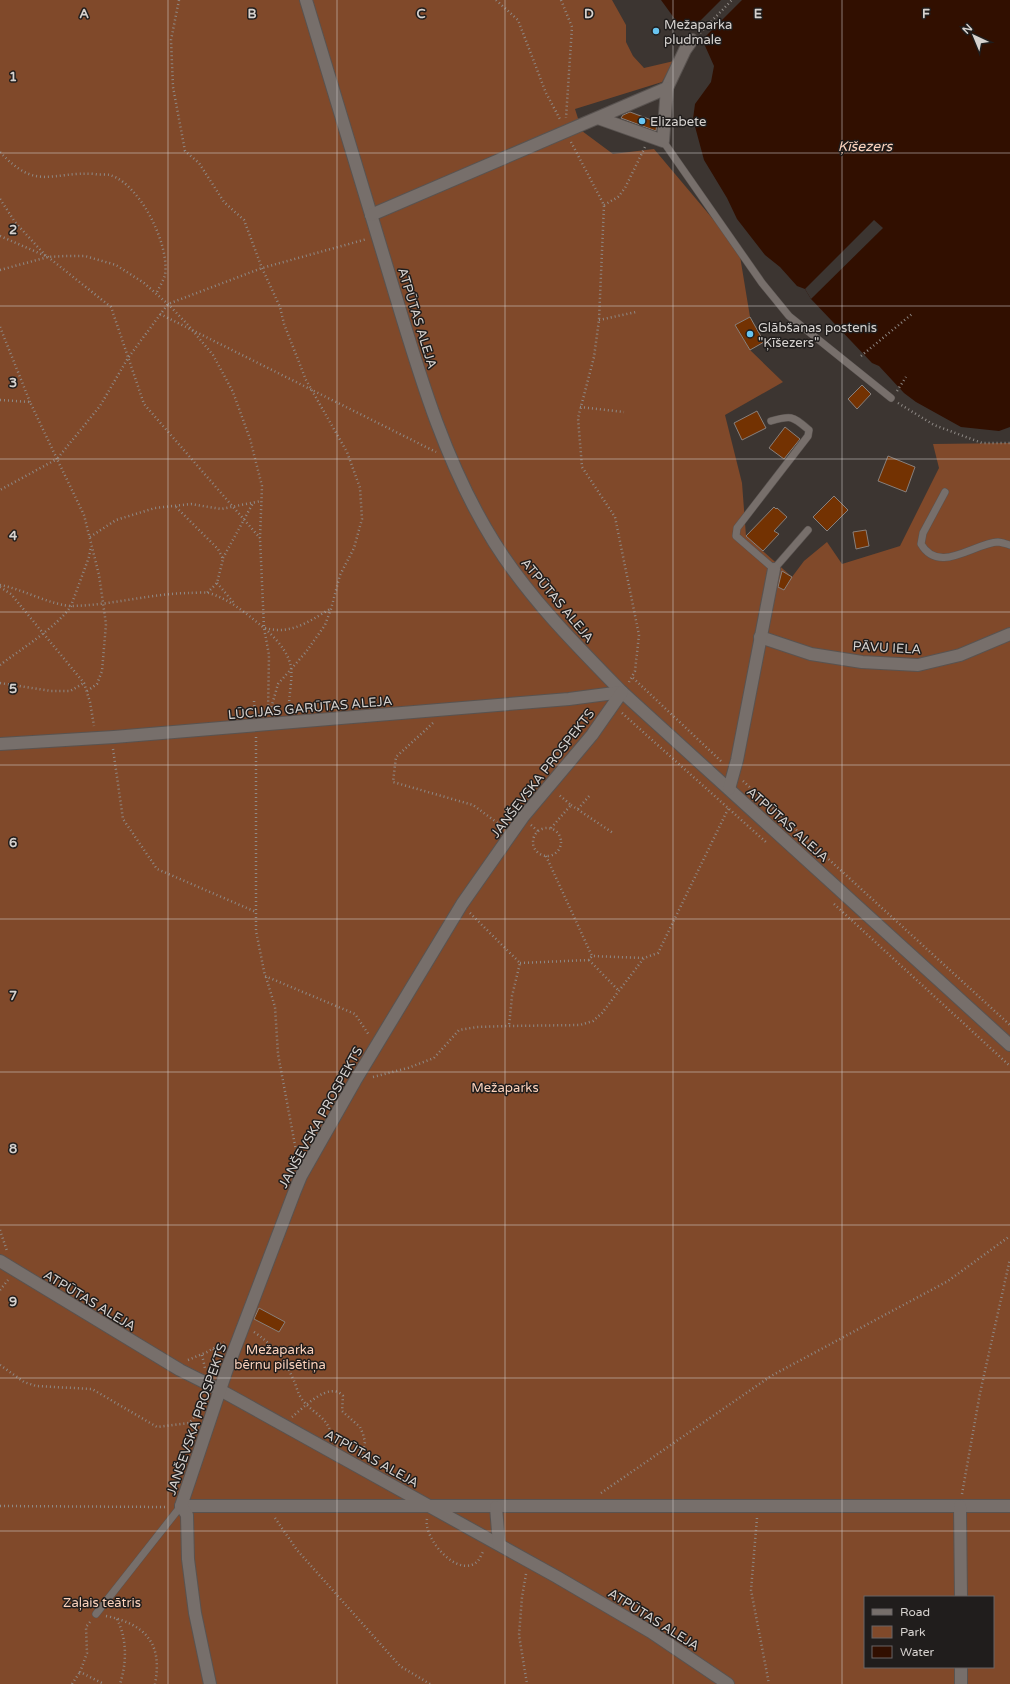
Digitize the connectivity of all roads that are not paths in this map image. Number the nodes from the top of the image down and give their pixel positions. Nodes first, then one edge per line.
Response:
1 (306, 0) edge
2 (692, 40) road end
3 (666, 88) junction
4 (598, 118) junction
5 (663, 142) junction
6 (371, 215) junction
7 (891, 398) road end
8 (771, 421) dead end
9 (946, 492) dead end
10 (808, 530) dead end
11 (1010, 545) edge
12 (774, 569) junction
13 (1010, 634) edge
14 (760, 637) junction
15 (622, 692) junction
16 (0, 744) edge
17 (732, 791) junction
18 (1010, 1045) edge
19 (0, 1261) edge
20 (220, 1390) junction
21 (181, 1506) junction
22 (960, 1506) junction
23 (1010, 1506) edge
24 (432, 1507) junction
25 (496, 1507) junction
26 (494, 1541) junction
27 (961, 1596) edge
28 (96, 1614) road end
29 (961, 1668) edge
30 (210, 1684) edge
31 (728, 1684) edge
32 (961, 1684) edge

1 - 6 street, ATPŪTAS ALEJA
2 - 3 street
3 - 4 street
3 - 5 street
4 - 5 street
4 - 6 street
5 - 7 lane
6 - 15 street, ATPŪTAS ALEJA
8 - 12 lane
9 - 11 lane
10 - 12 lane
12 - 14 street
13 - 14 street, PĀVU IELA
14 - 17 street
15 - 16 street, LŪCIJAS GARŪTAS ALEJA
15 - 17 street, ATPŪTAS ALEJA
15 - 20 street, JANŠEVSKA PROSPEKTS
17 - 18 street, ATPŪTAS ALEJA
19 - 20 street, ATPŪTAS ALEJA
20 - 21 street, JANŠEVSKA PROSPEKTS
20 - 24 street, ATPŪTAS ALEJA
21 - 24 street
21 - 28 lane
21 - 30 street, JANŠEVSKA PROSPEKTS
22 - 23 street
22 - 25 street
22 - 27 street
24 - 25 street
24 - 26 street, ATPŪTAS ALEJA
25 - 26 street
26 - 31 street, ATPŪTAS ALEJA
29 - 32 street

